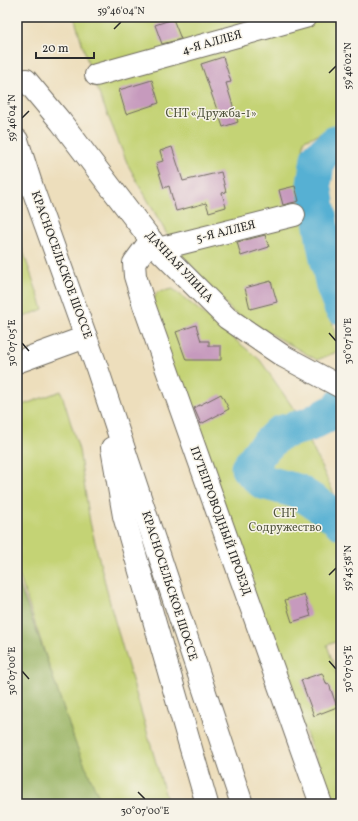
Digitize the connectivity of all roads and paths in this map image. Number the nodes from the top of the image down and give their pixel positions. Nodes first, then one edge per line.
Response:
1 (305, 17) edge
2 (96, 76) dead end
3 (17, 82) edge
4 (18, 152) edge
5 (294, 215) dead end
6 (155, 244) junction
7 (86, 337) junction
8 (17, 362) edge
9 (97, 368) junction
10 (341, 386) edge
11 (207, 804) edge
12 (242, 804) edge
13 (322, 804) edge

1 - 2 main road, 4-Я АЛЛЕЯ
3 - 6 main road, ДАЧНАЯ УЛИЦА
4 - 7 main road, КРАСНОСЕЛЬСКОЕ ШОССЕ
5 - 6 main road, 5-Я АЛЛЕЯ
6 - 10 main road, ДАЧНАЯ УЛИЦА
6 - 13 main road, ПУТЕПРОВОДНЫЙ ПРОЕЗД
7 - 8 main road
7 - 9 main road, КРАСНОСЕЛЬСКОЕ ШОССЕ
9 - 11 main road, КРАСНОСЕЛЬСКОЕ ШОССЕ
9 - 12 main road, КРАСНОСЕЛЬСКОЕ ШОССЕ

